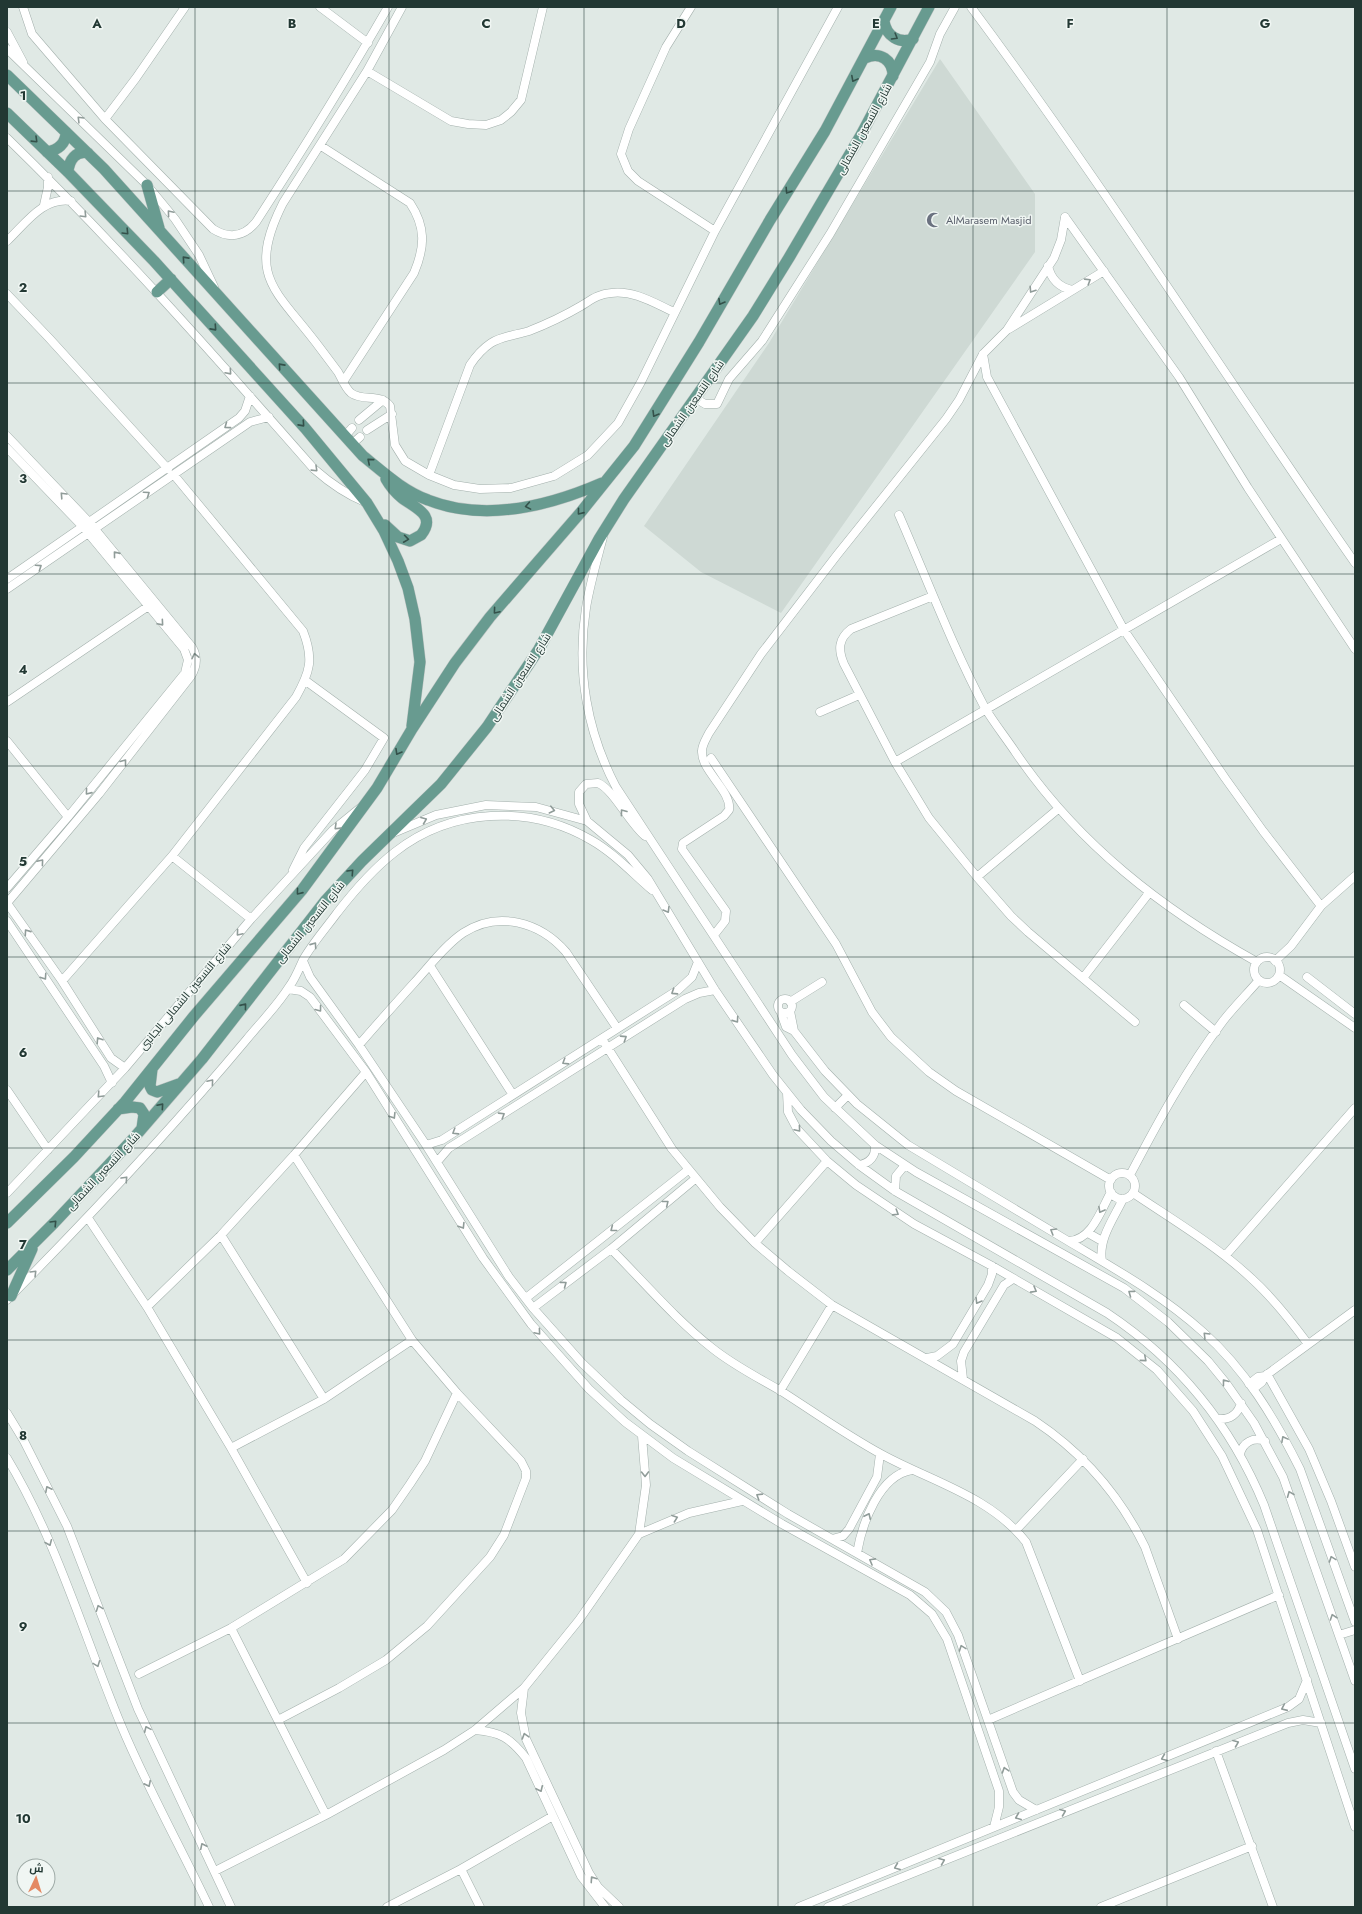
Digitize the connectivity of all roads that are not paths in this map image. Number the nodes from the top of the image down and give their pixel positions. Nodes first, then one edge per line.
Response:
1 (23, 7) edge
2 (185, 7) edge
3 (320, 7) edge
4 (388, 7) edge
5 (402, 7) edge
6 (543, 7) edge
7 (691, 7) edge
8 (838, 7) edge
9 (891, 7) edge
10 (929, 7) edge
11 (955, 7) edge
12 (972, 7) edge
13 (884, 21) junction
14 (7, 32) edge
15 (914, 39) junction
16 (368, 43) junction
17 (7, 49) edge
18 (865, 58) junction
19 (24, 65) junction
20 (367, 70) junction
21 (7, 75) edge
22 (894, 76) junction
23 (7, 112) edge
24 (105, 119) junction
25 (66, 132) junction
26 (7, 138) edge
27 (321, 146) junction
28 (47, 152) junction
29 (88, 153) junction
30 (68, 172) junction
31 (48, 177) junction
32 (147, 185) junction
33 (71, 201) junction
34 (44, 205) junction
35 (160, 230) junction
36 (715, 231) junction
37 (7, 241) edge
38 (1048, 266) junction
39 (1104, 271) junction
40 (171, 279) junction
41 (1072, 290) junction
42 (157, 292) junction
43 (7, 294) edge
44 (218, 295) junction
45 (674, 312) junction
46 (1007, 330) junction
47 (983, 354) junction
48 (344, 382) junction
49 (250, 396) junction
50 (695, 398) junction
51 (383, 400) junction
52 (392, 414) junction
53 (269, 417) junction
54 (360, 420) dead end
55 (367, 430) dead end
56 (7, 436) edge
57 (7, 448) edge
58 (171, 472) junction
59 (382, 472) junction
60 (429, 475) junction
61 (605, 482) junction
62 (367, 503) junction
63 (899, 515) dead end
64 (376, 516) junction
65 (606, 526) junction
66 (89, 529) junction
67 (1281, 539) junction
68 (1355, 563) edge
69 (7, 579) edge
70 (7, 589) edge
71 (933, 596) junction
72 (147, 607) junction
73 (1124, 630) junction
74 (1355, 649) edge
75 (306, 680) junction
76 (859, 695) junction
77 (7, 702) edge
78 (986, 708) junction
79 (820, 712) dead end
80 (412, 729) junction
81 (7, 741) edge
82 (711, 758) dead end
83 (895, 762) junction
84 (367, 802) junction
85 (1058, 809) junction
86 (68, 817) junction
87 (587, 821) junction
88 (388, 835) junction
89 (650, 839) junction
90 (172, 856) junction
91 (292, 875) junction
92 (1355, 876) edge
93 (977, 877) junction
94 (7, 888) edge
95 (1149, 893) junction
96 (657, 894) junction
97 (7, 903) edge
98 (1321, 906) junction
99 (250, 919) junction
100 (7, 921) edge
101 (714, 935) junction
102 (303, 961) junction
103 (1275, 961) junction
104 (698, 962) junction
105 (1257, 962) junction
106 (430, 966) junction
107 (1279, 975) junction
108 (1306, 977) dead end
109 (1083, 978) junction
110 (1259, 980) junction
111 (62, 981) junction
112 (822, 982) dead end
113 (288, 989) junction
114 (715, 990) junction
115 (790, 1002) junction
116 (1184, 1005) dead end
117 (790, 1011) junction
118 (780, 1012) junction
119 (1355, 1014) edge
120 (768, 1018) junction
121 (1135, 1022) dead end
122 (617, 1028) junction
123 (1355, 1028) edge
124 (794, 1031) junction
125 (1216, 1032) junction
126 (602, 1039) junction
127 (359, 1045) junction
128 (608, 1048) junction
129 (125, 1068) junction
130 (152, 1068) junction
131 (366, 1072) junction
132 (112, 1083) junction
133 (180, 1084) junction
134 (7, 1090) edge
135 (787, 1093) junction
136 (512, 1095) junction
137 (848, 1095) junction
138 (835, 1108) junction
139 (1355, 1108) edge
140 (118, 1109) junction
141 (142, 1129) junction
142 (426, 1145) junction
143 (875, 1145) junction
144 (48, 1150) junction
145 (294, 1155) junction
146 (828, 1161) junction
147 (437, 1162) junction
148 (859, 1165) junction
149 (905, 1165) junction
150 (688, 1170) junction
151 (1130, 1175) junction
152 (695, 1179) junction
153 (1111, 1180) junction
154 (895, 1191) junction
155 (1111, 1192) junction
156 (7, 1193) edge
157 (1133, 1193) junction
158 (1123, 1199) junction
159 (1022, 1213) junction
160 (88, 1218) junction
161 (7, 1223) edge
162 (1013, 1225) junction
163 (1088, 1233) junction
164 (221, 1235) junction
165 (1069, 1241) junction
166 (1102, 1241) junction
167 (35, 1243) junction
168 (755, 1243) junction
169 (611, 1249) junction
170 (1225, 1256) junction
171 (1102, 1261) junction
172 (992, 1266) junction
173 (7, 1270) edge
174 (1013, 1279) junction
175 (1157, 1294) junction
176 (9, 1298) edge
177 (526, 1298) junction
178 (832, 1305) junction
179 (147, 1307) junction
180 (533, 1308) junction
181 (1355, 1310) edge
182 (1158, 1313) junction
183 (412, 1340) junction
184 (1308, 1344) junction
185 (927, 1358) junction
186 (1266, 1375) junction
187 (599, 1379) junction
188 (963, 1379) junction
189 (1251, 1387) junction
190 (589, 1389) junction
191 (780, 1391) junction
192 (457, 1393) junction
193 (324, 1399) junction
194 (1241, 1403) junction
195 (7, 1413) edge
196 (1218, 1420) junction
197 (642, 1436) junction
198 (1265, 1441) junction
199 (231, 1448) junction
200 (880, 1454) junction
201 (1240, 1454) junction
202 (7, 1458) edge
203 (1083, 1459) junction
204 (912, 1470) junction
205 (742, 1501) junction
206 (788, 1514) junction
207 (782, 1524) junction
208 (1017, 1530) junction
209 (639, 1534) junction
210 (832, 1539) junction
211 (858, 1553) junction
212 (1355, 1567) edge
213 (307, 1583) junction
214 (1279, 1595) junction
215 (1353, 1608) edge
216 (946, 1612) junction
217 (937, 1619) junction
218 (1304, 1620) junction
219 (1355, 1622) edge
220 (1290, 1626) junction
221 (231, 1628) junction
222 (1355, 1630) edge
223 (1339, 1635) junction
224 (1178, 1639) junction
225 (139, 1674) dead end
226 (1307, 1680) junction
227 (1080, 1681) junction
228 (1355, 1681) edge
229 (524, 1688) junction
230 (278, 1720) junction
231 (988, 1720) junction
232 (1321, 1722) junction
233 (475, 1730) junction
234 (1216, 1751) junction
235 (529, 1756) junction
236 (1355, 1769) edge
237 (1010, 1787) junction
238 (999, 1790) junction
239 (1036, 1810) junction
240 (326, 1816) junction
241 (553, 1816) junction
242 (994, 1827) junction
243 (1355, 1827) edge
244 (1252, 1846) junction
245 (461, 1869) junction
246 (215, 1871) junction
247 (856, 1896) junction
248 (209, 1907) edge
249 (231, 1907) edge
250 (387, 1907) edge
251 (480, 1907) edge
252 (605, 1907) edge
253 (619, 1907) edge
254 (799, 1907) edge
255 (828, 1907) edge
256 (853, 1907) edge
257 (1101, 1907) edge
258 (1273, 1907) edge

1 - 24 street
2 - 24 street
3 - 16 street
4 - 16 street
5 - 20 street
6 - 20 street
7 - 36 street
8 - 36 street
9 - 13 main road, شارع التسعين الشمالى
10 - 15 main road, شارع التسعين الشمالى
11 - 50 street
12 - 68 street
13 -> 15 main road
13 - 18 main road, شارع التسعين الشمالى
14 - 19 street
15 - 22 main road, شارع التسعين الشمالى
16 - 24 street
17 - 19 street
18 - 22 main road
18 -> 61 main road, شارع التسعين الشمالى
32 -> 19 street
20 - 27 street
21 - 25 main road
22 - 50 main road, شارع التسعين الشمالى
23 -> 28 main road
25 - 28 main road
25 - 29 main road
26 - 31 street
27 - 48 street
27 - 48 street
28 - 30 main road
29 - 30 main road
29 - 35 main road
30 -> 40 main road
31 - 33 street
31 - 34 street
32 - 35 main road
44 -> 32 street
33 - 34 street
33 -> 42 street
34 - 37 street
44 -> 35 main road
36 - 45 street
38 - 39 street
38 - 41 street
38 -> 46 street
41 -> 39 street
39 - 67 street
40 - 42 main road
40 -> 62 main road
41 - 46 street
42 -> 49 street
43 - 58 street
59 -> 44 main road
45 - 60 street
45 - 60 street
46 - 47 street
47 - 73 street
47 - 101 street
48 - 51 street
49 - 53 street
49 -> 58 street
50 - 65 main road, شارع التسعين الشمالى
51 - 52 street
51 - 54 street
52 - 55 street
52 - 60 street
53 - 58 street
53 -> 62 street
66 -> 56 street
57 - 66 street
58 - 66 street
58 - 75 street
61 -> 59 main road
64 -> 59 main road
61 -> 80 main road, شارع التسعين الشمالى
62 - 64 main road
63 - 71 street
64 - 80 main road
65 - 88 main road, شارع التسعين الشمالى
65 - 89 street
66 - 69 street
70 -> 66 street
66 - 72 street
97 -> 66 street
67 - 73 street
67 - 74 street
71 - 76 street
71 - 78 street
72 - 77 street
72 -> 86 street
73 - 78 street
73 - 98 street
75 - 90 street
75 - 91 street
76 - 79 street
76 - 83 street
78 - 83 street
78 - 85 street
80 -> 84 main road, شارع التسعين الشمالى
81 - 86 street
82 - 153 street
83 - 93 street
84 -> 91 street, شارع التسعين الشمالى الجانبى
84 -> 130 main road, شارع التسعين الشمالى
85 - 93 street
85 - 95 street
86 - 94 street
88 -> 87 street
89 -> 87 street
87 - 96 street
133 -> 88 main road, شارع التسعين الشمالى
89 - 101 street
90 - 99 street
90 - 111 street
91 - 99 street, شارع التسعين الشمالى الجانبى
92 - 98 street
93 - 109 street
95 - 105 street
95 - 109 street
102 -> 96 street
96 -> 104 street
111 -> 97 street
98 - 103 street
99 -> 129 street, شارع التسعين الشمالى الجانبى
100 -> 132 street
101 - 120 street
102 - 113 street
102 - 127 street
103 - 105 street
103 - 107 street
104 - 114 street
104 -> 122 street
105 - 110 street
106 - 122 street
106 - 127 street
106 - 136 street
107 - 110 street
107 - 123 street
108 - 119 street
109 - 121 street
110 - 125 street
129 -> 111 street
112 - 115 street
113 -> 131 street
160 -> 113 street
128 -> 114 street
114 -> 135 street
115 - 117 street
115 - 118 street
116 - 125 street
117 - 118 street
117 - 124 street
118 - 120 street
118 - 124 street
120 - 138 street
122 - 126 street
124 - 137 street
125 - 151 street
126 - 128 street
126 -> 136 street
127 - 142 street
147 -> 128 street
128 - 150 street
129 - 132 street, شارع التسعين الشمالى الجانبى
130 - 133 main road
130 - 140 main road, شارع التسعين الشمالى
131 - 145 street
131 -> 190 street
132 -> 144 street, شارع التسعين الشمالى الجانبى
141 -> 133 main road, شارع التسعين الشمالى
134 - 144 street
135 -> 146 street
135 - 148 street
136 -> 142 street
137 - 138 street
137 - 159 street
138 - 143 street
139 - 170 street
140 - 141 main road
140 - 161 main road, شارع التسعين الشمالى
167 -> 141 main road, شارع التسعين الشمالى
142 - 147 street
143 - 148 street
143 - 149 street
144 - 156 street, شارع التسعين الشمالى الجانبى
145 - 164 street
145 - 183 street
146 - 168 street
146 -> 172 street
147 - 177 street
148 - 154 street
149 - 154 street
149 - 162 street
150 - 152 street
150 -> 177 street
151 - 153 street
151 - 157 street
152 - 168 street
169 -> 152 street
153 - 155 street
154 - 196 street
155 - 158 street
155 -> 163 street
157 - 158 street
157 - 170 street
158 - 166 street
159 - 162 street
165 -> 159 street
176 -> 160 street
160 - 179 street
182 -> 162 street
163 - 165 street
163 - 166 street
164 - 179 street
164 - 193 street
165 - 171 street
166 - 171 street
167 - 173 main road, شارع التسعين الشمالى
167 - 176 main road
168 - 178 street
180 -> 169 street
169 - 191 street
170 - 184 street
171 - 175 street
172 - 174 street
172 -> 185 street
174 - 188 street
174 -> 214 street
175 - 182 street
189 -> 175 street
177 - 180 street
178 - 185 street
178 - 191 street
179 - 199 street
180 - 187 street
181 - 184 street
194 -> 182 street
183 - 192 street
183 - 193 street
184 - 186 street
185 - 188 street
186 - 189 street
186 - 212 street
187 - 190 street
206 -> 187 street
188 - 203 street
215 -> 189 street
190 - 197 street
191 - 200 street
192 - 213 street
192 - 230 street
193 - 199 street
194 - 196 street
194 - 198 street
246 -> 195 street
196 - 201 street
197 - 205 street
197 -> 209 street
198 - 201 street
223 -> 198 street
199 - 213 street
200 - 204 street
200 - 210 street
201 - 218 street
202 -> 248 street
203 - 208 street
203 - 224 street
204 - 208 street
211 -> 204 street
205 - 207 street
209 -> 205 street
206 - 207 street
206 - 210 street
207 - 217 street
208 - 227 street
209 - 229 street
210 - 211 street
216 -> 211 street
213 - 221 street
214 - 220 street
214 - 224 street
215 - 219 street
216 - 217 street
231 -> 216 street
217 - 238 street
218 - 220 street
218 - 236 street
220 - 226 street
221 - 225 street
221 - 230 street
222 - 223 street
223 - 228 street
224 - 227 street
226 - 232 street
226 -> 239 street
227 - 231 street
229 - 233 street
235 -> 229 street
230 - 240 street
237 -> 231 street
234 -> 232 street
232 - 243 street
233 - 235 street
233 - 240 street
234 - 244 street
247 -> 234 street
235 -> 241 street
253 -> 235 street
237 - 238 street
237 - 239 street
238 - 242 street
239 -> 242 street
240 - 246 street
241 - 245 street
241 - 252 street
242 -> 254 street
244 - 257 street
244 - 258 street
245 - 250 street
245 - 251 street
246 - 249 street
247 - 255 street
247 - 256 street

